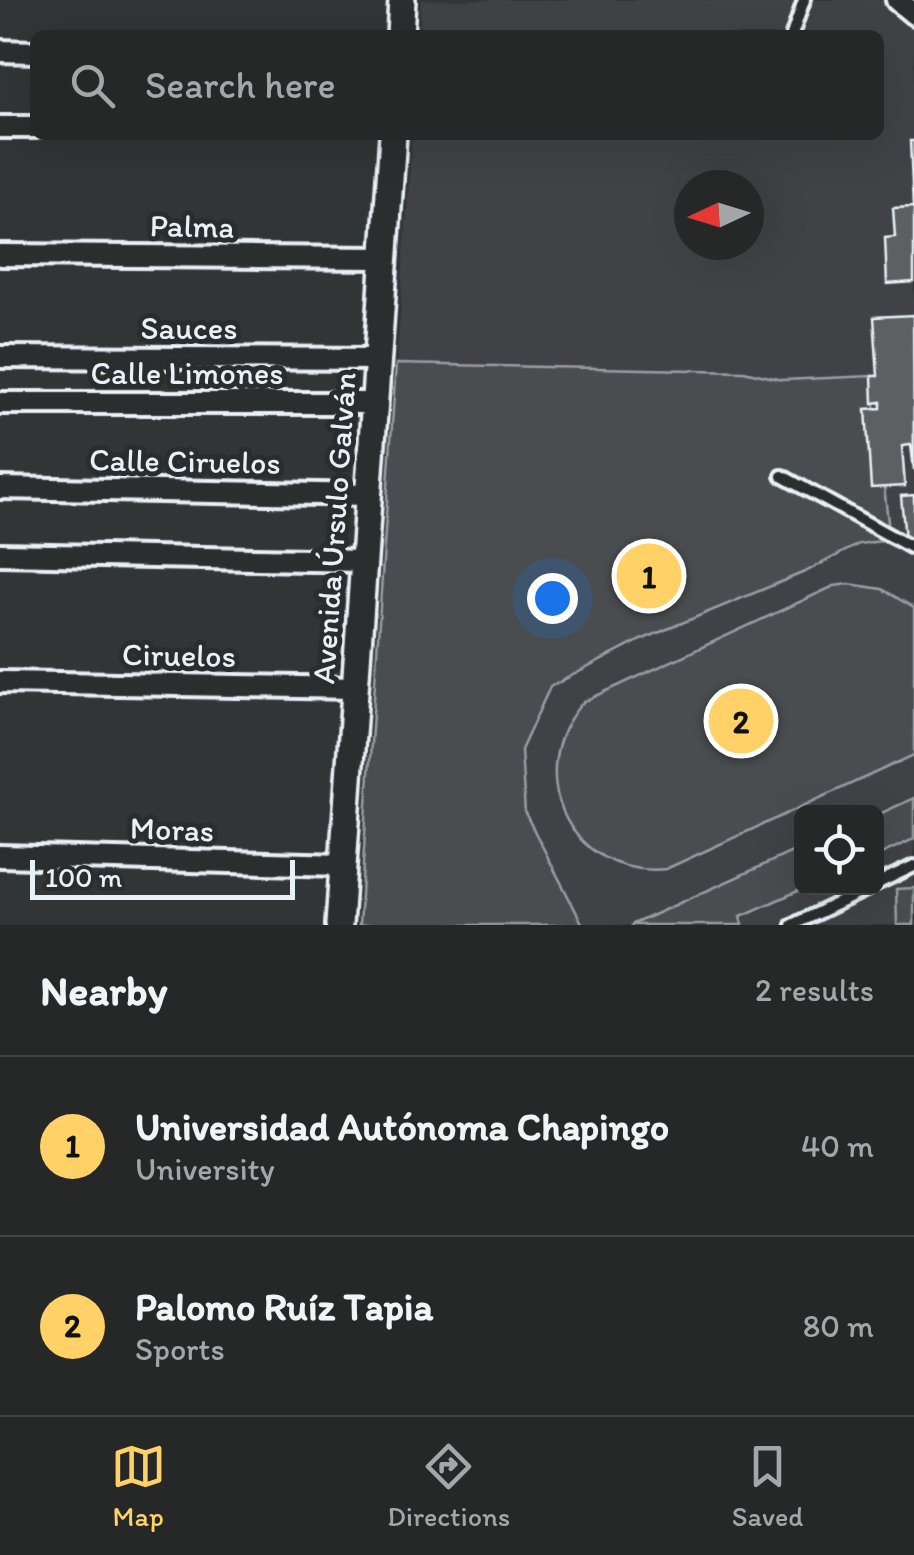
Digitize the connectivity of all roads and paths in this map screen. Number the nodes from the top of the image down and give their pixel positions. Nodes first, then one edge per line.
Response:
1 (402, 0) edge
2 (804, 0) edge
3 (897, 0) edge
4 (914, 14) edge
5 (400, 30) edge
6 (794, 30) edge
7 (0, 51) edge
8 (30, 52) edge
9 (0, 127) edge
10 (30, 127) edge
11 (393, 140) edge
12 (0, 254) edge
13 (384, 258) junction
14 (0, 357) edge
15 (378, 358) junction
16 (375, 402) junction
17 (0, 404) edge
18 (782, 476) dead end
19 (0, 488) edge
20 (369, 496) junction
21 (914, 548) edge
22 (0, 554) edge
23 (364, 560) junction
24 (0, 682) edge
25 (356, 688) junction
26 (0, 856) edge
27 (343, 865) junction
28 (914, 866) edge
29 (884, 881) edge
30 (854, 895) edge
31 (339, 925) edge
32 (792, 925) edge

1 - 5 street
2 - 6 lane
3 - 4 street
7 - 8 street
9 - 10 street
11 - 13 street, Avenida Úrsulo Galván
12 - 13 street, Palma
13 - 15 street, Avenida Úrsulo Galván
14 - 15 street, Sauces
15 - 16 street, Avenida Úrsulo Galván
16 - 17 street, Calle Limones
16 - 20 street, Avenida Úrsulo Galván
18 - 21 lane
19 - 20 street, Calle Ciruelos
20 - 23 street, Avenida Úrsulo Galván
22 - 23 street
23 - 25 street, Avenida Úrsulo Galván
24 - 25 street, Ciruelos
25 - 27 street, Avenida Úrsulo Galván
26 - 27 street, Moras
27 - 31 street, Avenida Úrsulo Galván
28 - 29 lane
30 - 32 lane

